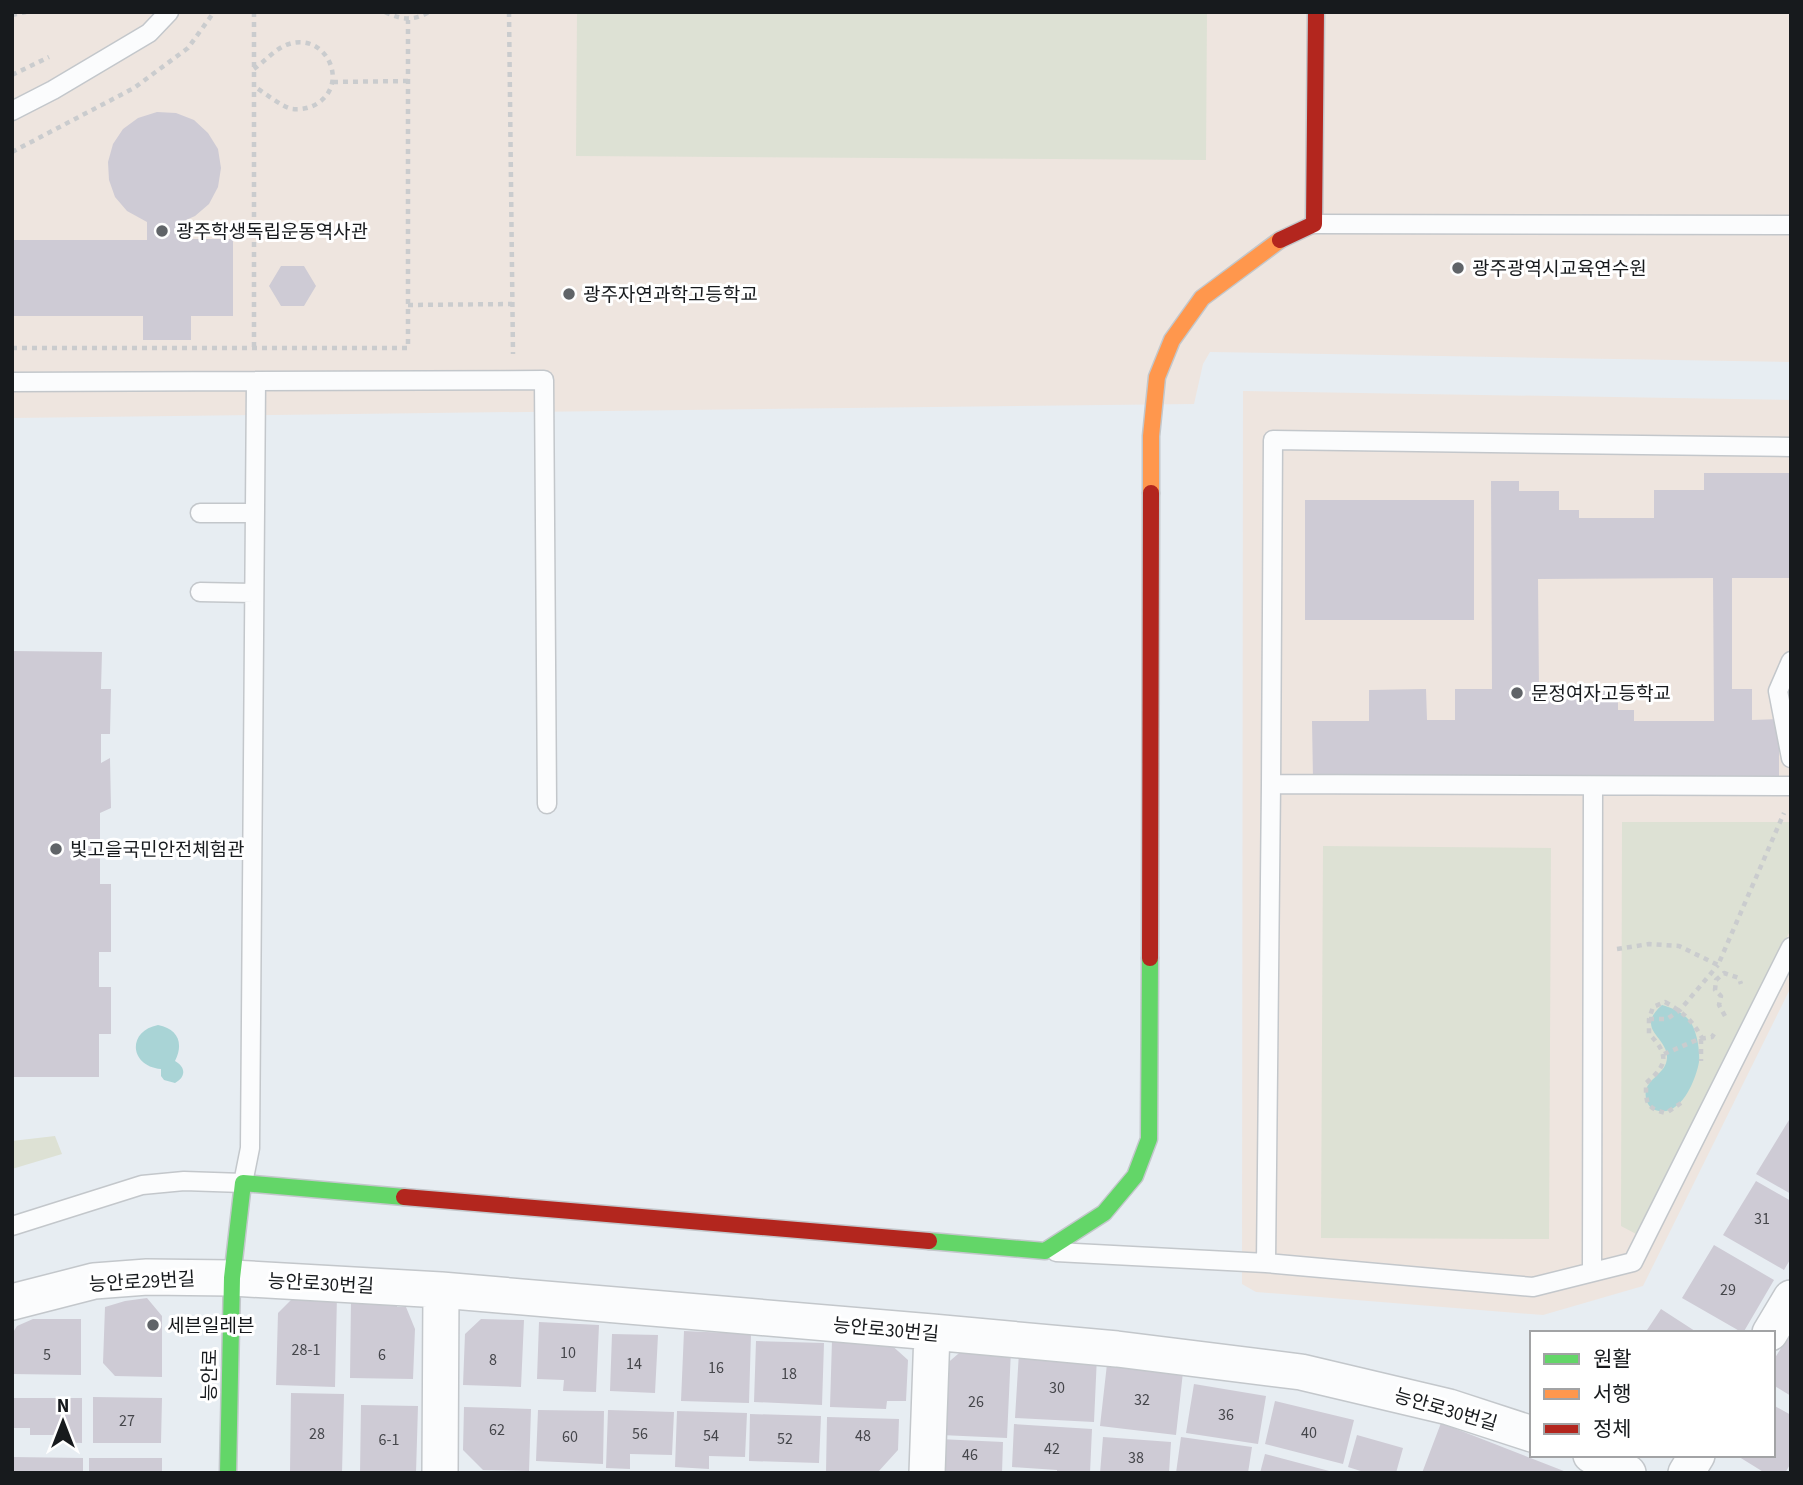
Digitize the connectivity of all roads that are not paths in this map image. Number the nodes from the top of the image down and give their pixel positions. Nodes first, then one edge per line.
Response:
1 (169, 12) edge
2 (1316, 12) edge
3 (12, 111) edge
4 (1314, 224) junction
5 (1791, 225) edge
6 (256, 381) junction
7 (12, 382) edge
8 (1791, 447) edge
9 (200, 513) dead end
10 (254, 513) junction
11 (200, 592) dead end
12 (253, 593) junction
13 (1791, 661) edge
14 (1791, 758) edge
15 (1272, 784) junction
16 (1593, 786) junction
17 (1791, 786) edge
18 (547, 804) dead end
19 (1791, 947) edge
20 (243, 1183) junction
21 (12, 1226) edge
22 (1045, 1251) junction
23 (1266, 1263) junction
24 (1592, 1272) junction
25 (232, 1278) junction
26 (441, 1290) junction
27 (1791, 1298) edge
28 (12, 1302) edge
29 (1771, 1331) edge
30 (932, 1332) junction
31 (1530, 1433) edge
32 (1595, 1457) edge
33 (1696, 1457) edge
34 (228, 1473) edge
35 (439, 1473) edge
36 (927, 1473) edge
37 (1628, 1473) edge
38 (1686, 1473) edge

1 - 3 lane
2 - 4 street
4 - 5 lane
4 - 22 street
6 - 7 lane
6 - 10 lane
6 - 18 lane
8 - 15 lane
9 - 10 lane
10 - 12 lane
11 - 12 lane
12 - 20 lane
13 - 14 lane
15 - 16 lane
15 - 23 lane
16 - 17 lane
16 - 24 lane
19 - 24 lane
20 - 21 lane
20 - 22 street
20 - 25 street, 능안로
22 - 23 lane
23 - 24 lane
25 - 26 street, 능안로30번길
25 - 28 street, 능안로29번길
25 - 34 street, 능안로
26 - 30 street, 능안로30번길
26 - 35 street
27 - 29 street
30 - 31 street, 능안로30번길
30 - 36 street
32 - 37 street
33 - 38 street

